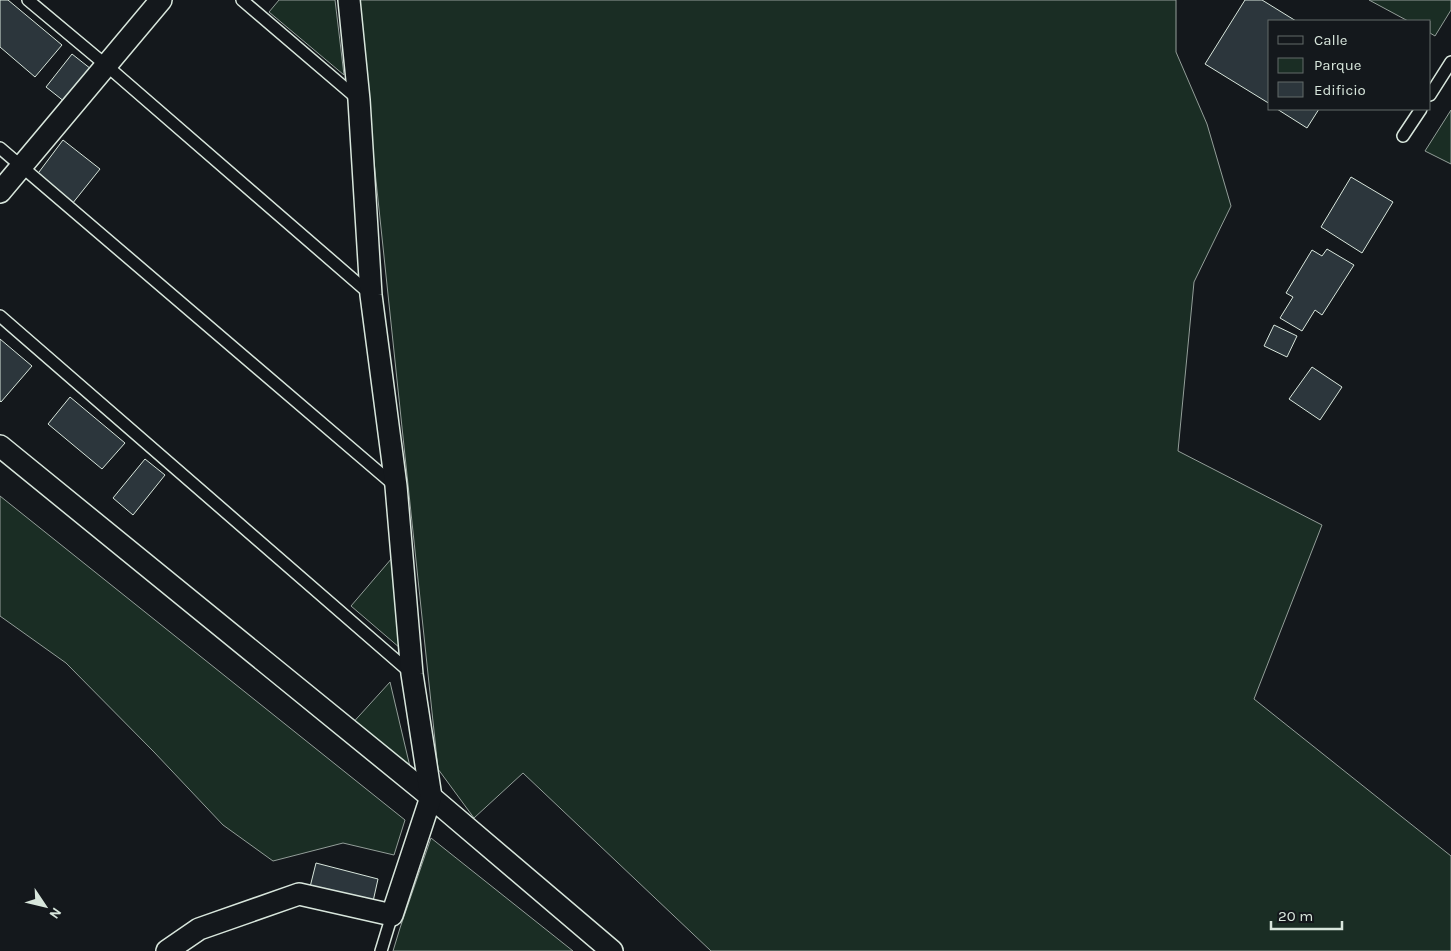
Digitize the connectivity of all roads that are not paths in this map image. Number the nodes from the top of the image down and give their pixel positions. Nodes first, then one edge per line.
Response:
1 (28, 0) edge
2 (161, 0) edge
3 (242, 0) edge
4 (348, 0) edge
5 (1451, 62) edge
6 (107, 66) junction
7 (1431, 93) edge
8 (359, 100) junction
9 (1420, 110) edge
10 (1403, 136) dead end
11 (0, 148) edge
12 (22, 167) junction
13 (0, 192) edge
14 (371, 295) junction
15 (0, 316) edge
16 (0, 446) edge
17 (396, 486) junction
18 (412, 674) junction
19 (430, 797) junction
20 (392, 915) junction
21 (167, 951) edge
22 (381, 951) edge
23 (612, 951) edge

1 - 6 lane
2 - 6 street
3 - 8 lane
4 - 8 street
5 - 7 lane
6 - 12 street
6 - 14 lane
8 - 14 street
9 - 10 lane
11 - 12 lane
12 - 13 street
12 - 17 lane
14 - 17 street
15 - 18 lane
16 - 19 street
17 - 18 street
18 - 19 street
19 - 20 street
19 - 23 street
20 - 21 street
20 - 22 lane

